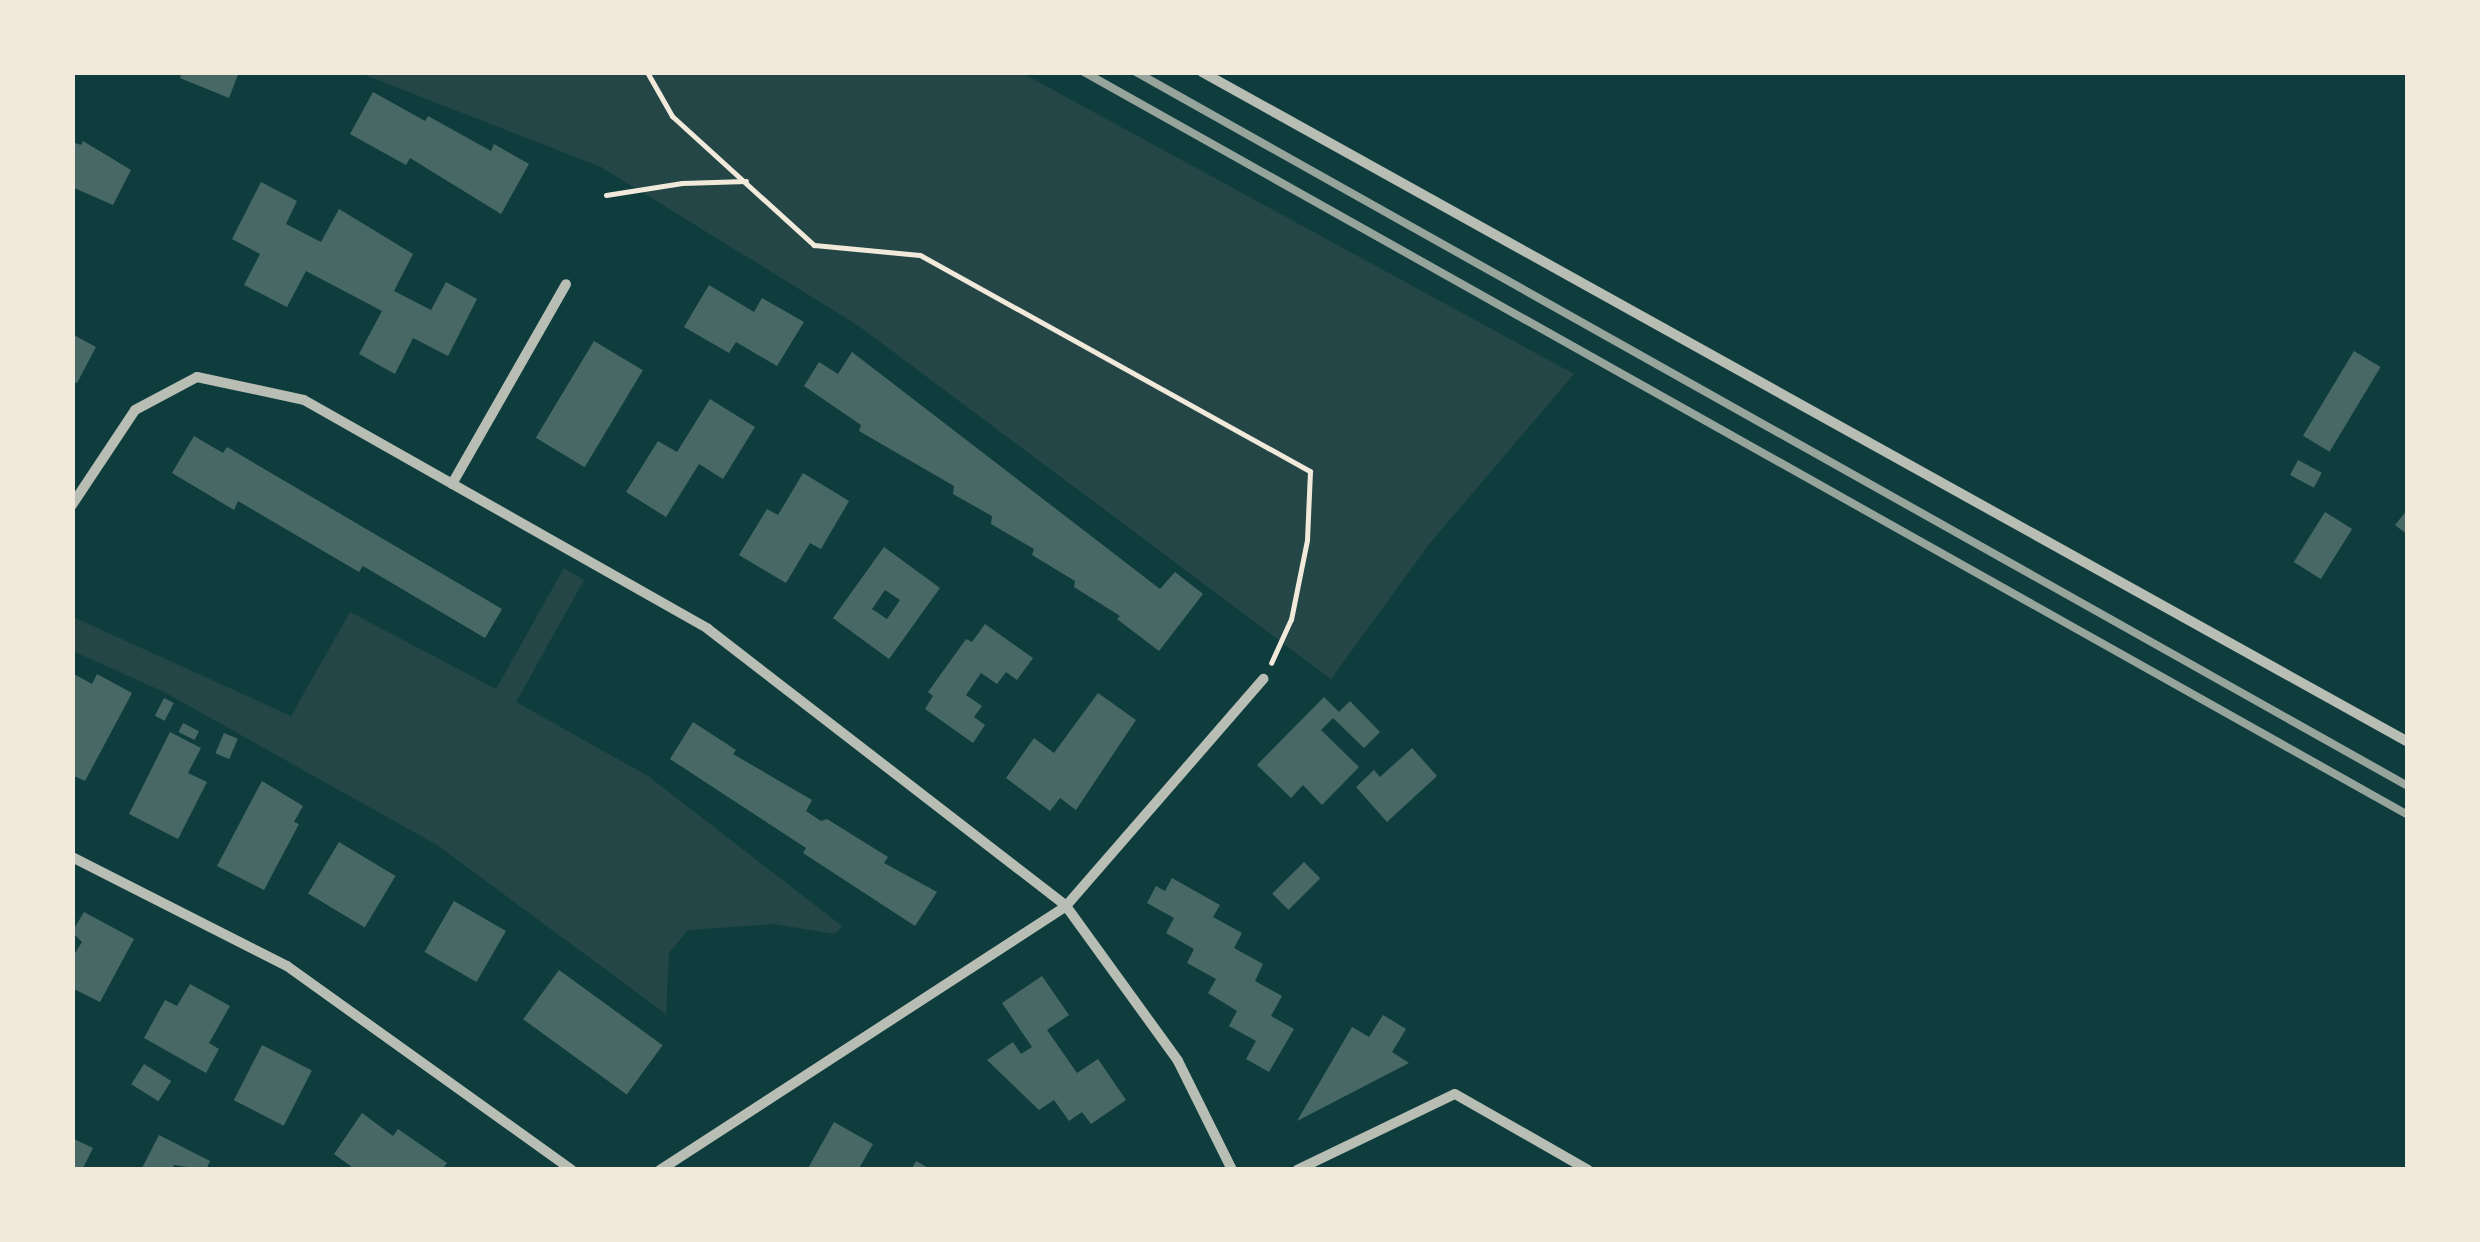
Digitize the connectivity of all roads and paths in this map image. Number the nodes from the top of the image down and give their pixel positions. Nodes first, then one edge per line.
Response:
1 (647, 72) edge
2 (1202, 72) edge
3 (746, 181) junction
4 (606, 194) dead end
5 (566, 284) dead end
6 (72, 477) edge
7 (85, 482) junction
8 (452, 484) junction
9 (72, 505) edge
10 (1263, 680) joint
11 (2408, 742) edge
12 (72, 857) edge
13 (1066, 906) junction
14 (1228, 1168) edge
15 (572, 1170) edge
16 (660, 1170) edge
17 (1297, 1170) edge
18 (1588, 1170) edge

1 - 3 path
2 - 11 street
3 - 4 path
3 - 10 path
5 - 8 street
6 - 7 street
7 - 8 street
7 - 9 street
8 - 13 street
10 - 13 street
12 - 15 street
13 - 14 street
13 - 16 street
17 - 18 street

